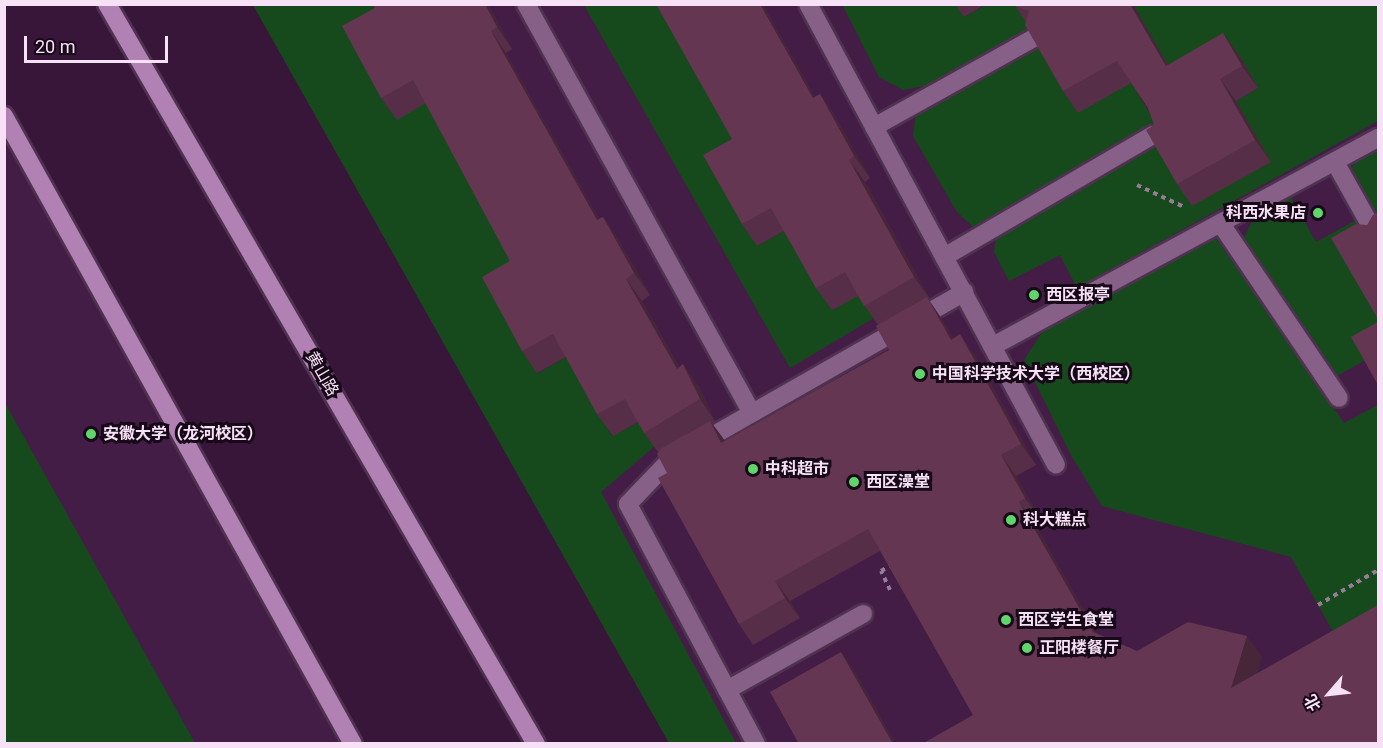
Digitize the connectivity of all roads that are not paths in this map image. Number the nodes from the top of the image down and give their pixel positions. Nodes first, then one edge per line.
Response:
1 (107, 4) edge
2 (526, 4) edge
3 (808, 4) edge
4 (1034, 38) edge
5 (4, 116) edge
6 (874, 127) junction
7 (1153, 135) edge
8 (1378, 138) edge
9 (1335, 162) junction
10 (1221, 224) junction
11 (1377, 237) edge
12 (944, 257) junction
13 (964, 292) junction
14 (993, 346) junction
15 (1339, 398) dead end
16 (752, 413) junction
17 (1056, 465) dead end
18 (863, 614) road end
19 (727, 690) junction
20 (353, 744) edge
21 (536, 744) edge
22 (756, 744) edge

1 - 21 main road, 黄山路
2 - 16 lane
3 - 6 lane
4 - 6 lane
5 - 20 main road
6 - 12 lane
7 - 12 lane
8 - 9 lane
9 - 10 lane
9 - 11 lane
10 - 14 lane
10 - 15 lane
12 - 13 lane
13 - 14 lane
13 - 16 lane
14 - 17 lane
16 - 19 lane
18 - 19 lane
19 - 22 lane

